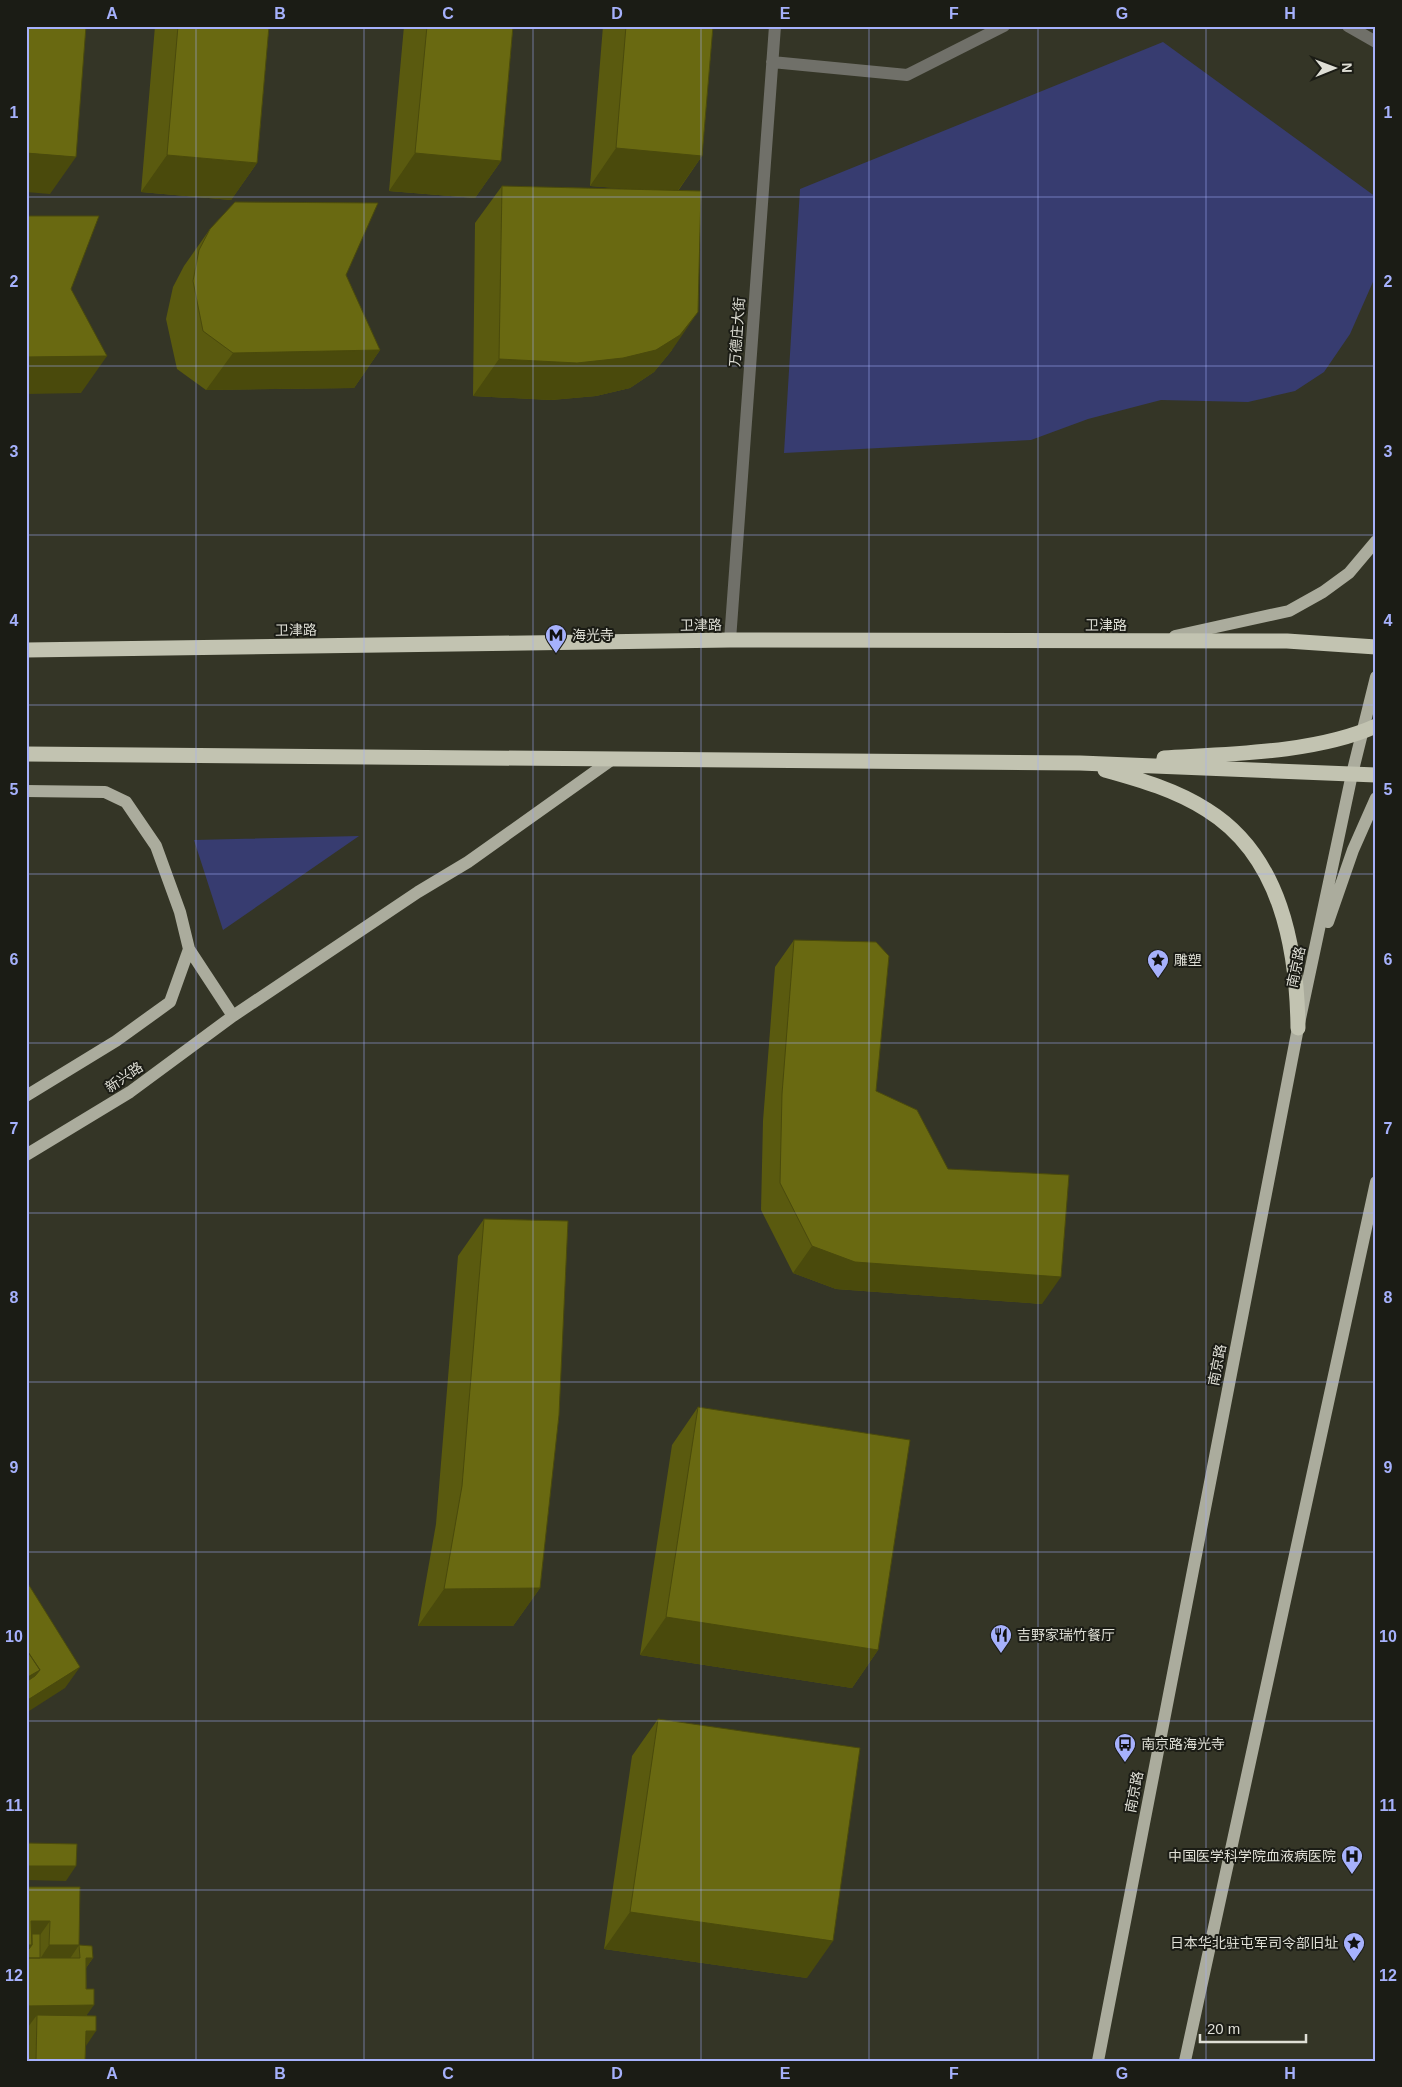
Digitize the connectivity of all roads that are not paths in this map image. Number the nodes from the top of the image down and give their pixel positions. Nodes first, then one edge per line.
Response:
1 (775, 26) edge
2 (1004, 26) edge
3 (1348, 26) edge
4 (1376, 42) edge
5 (772, 62) junction
6 (1376, 541) edge
7 (730, 640) junction
8 (1146, 641) junction
9 (1376, 647) edge
10 (26, 650) edge
11 (1376, 677) edge
12 (1369, 729) edge
13 (26, 754) edge
14 (614, 758) junction
15 (1080, 763) junction
16 (1352, 774) junction
17 (1376, 775) edge
18 (26, 791) edge
19 (1376, 798) edge
20 (189, 948) junction
21 (233, 1016) junction
22 (1298, 1028) junction
23 (26, 1096) edge
24 (26, 1155) edge
25 (1376, 1182) edge
26 (1374, 1199) edge
27 (1098, 2061) edge
28 (1185, 2061) edge

1 - 5 street, 万德庄大街
2 - 5 street
3 - 4 street
5 - 7 street, 万德庄大街
6 - 8 main road
7 - 8 highway, 卫津路
7 - 10 highway, 卫津路
8 - 9 highway, 卫津路
11 - 12 main road, 南京路
12 - 15 highway
12 - 16 main road, 南京路
13 - 14 highway
14 - 15 highway
14 - 21 main road
15 - 16 highway
15 - 22 highway
16 - 17 highway
16 - 22 main road, 南京路
18 - 20 main road
19 - 22 main road
20 - 21 main road
20 - 23 main road
21 - 24 main road, 新兴路
22 - 27 main road, 南京路
25 - 26 main road
26 - 28 main road

